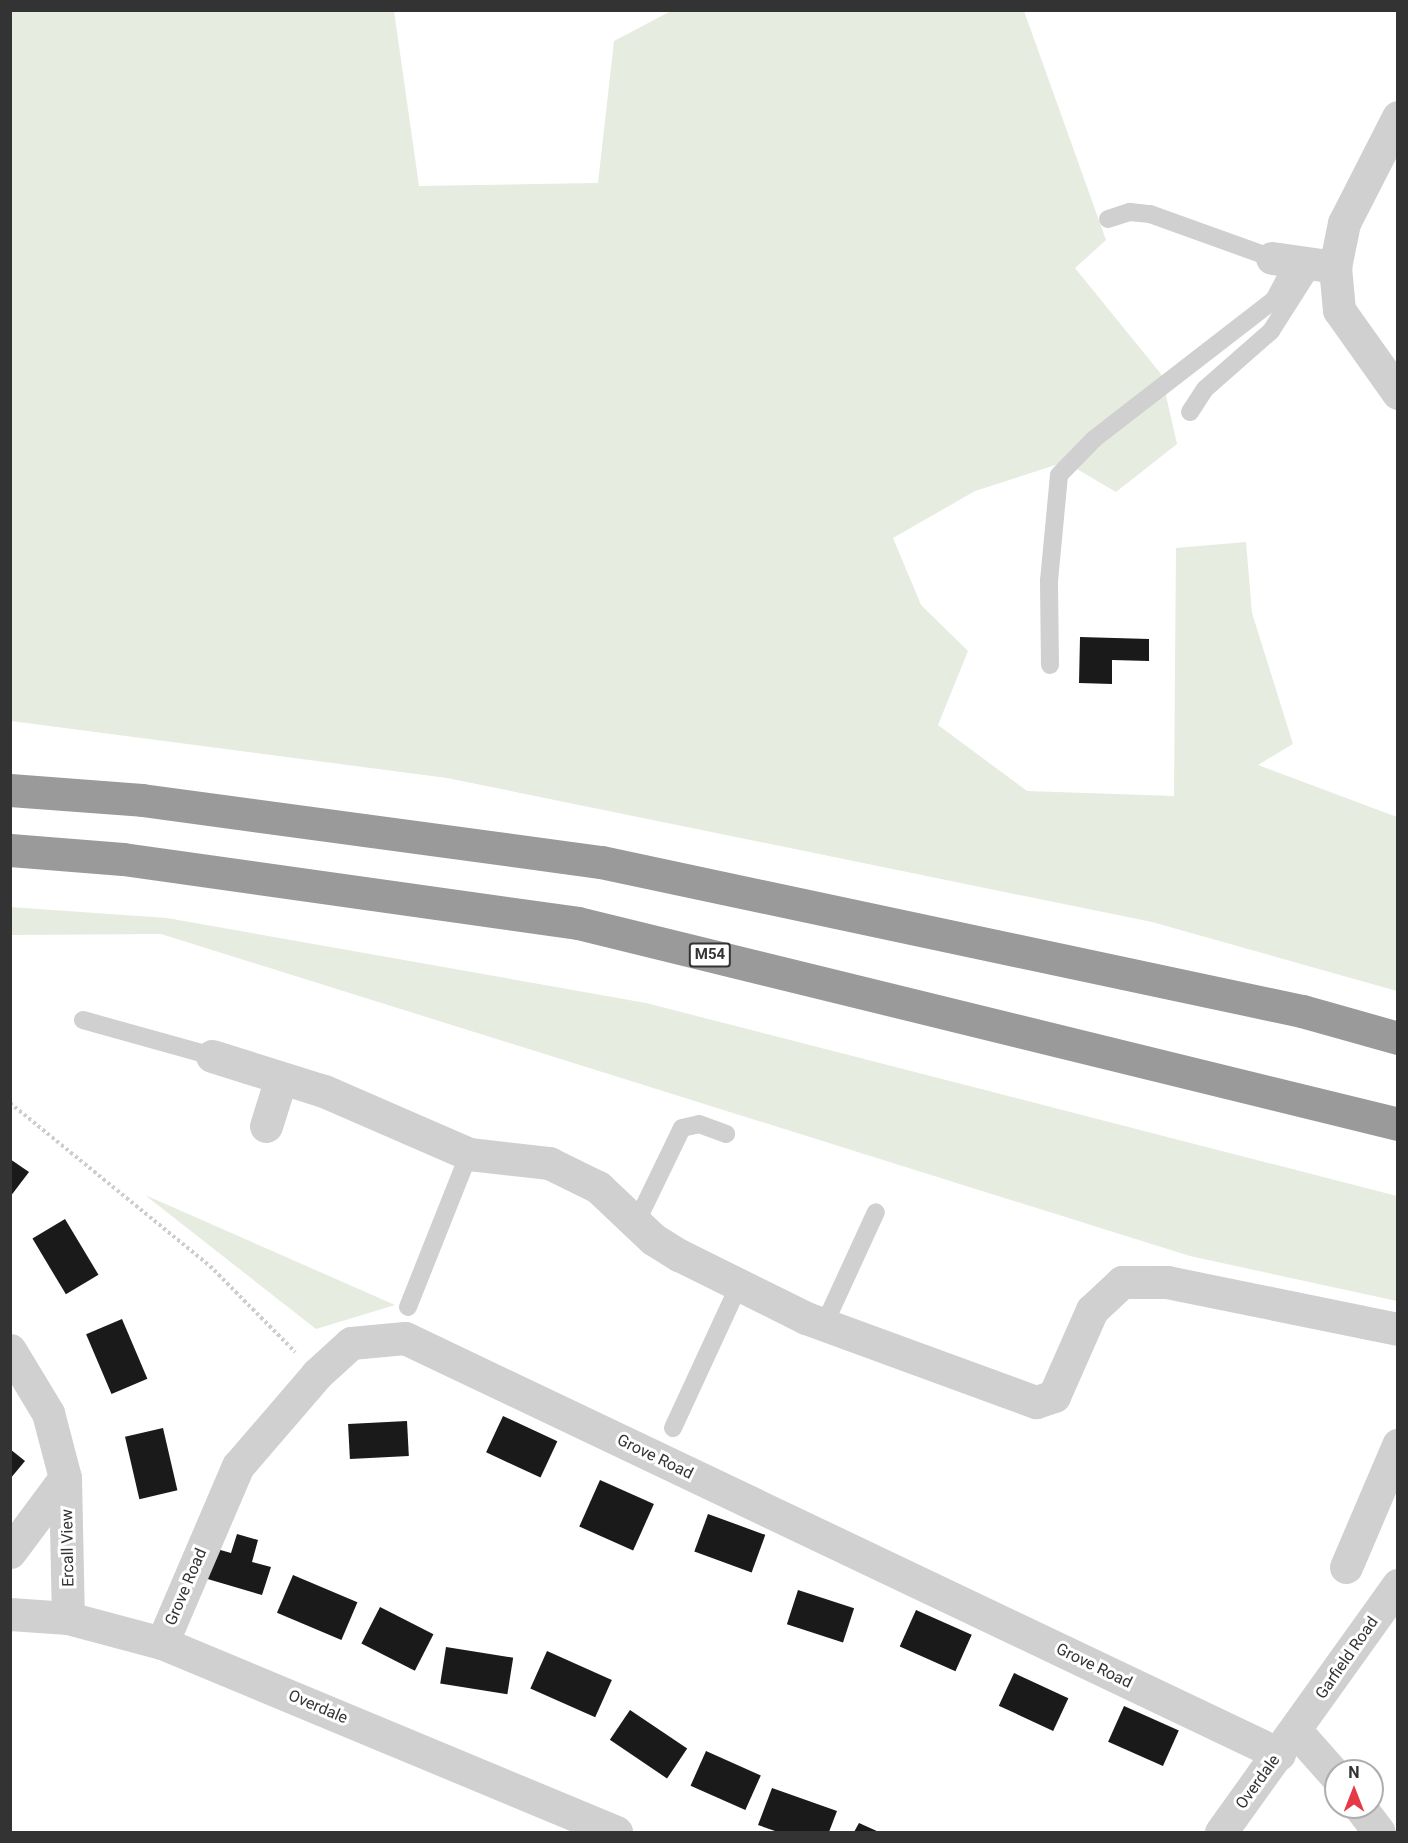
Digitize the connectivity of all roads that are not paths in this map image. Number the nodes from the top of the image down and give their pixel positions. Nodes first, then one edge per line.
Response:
1 (1398, 117) edge
2 (1108, 219) dead end
3 (1303, 263) junction
4 (1398, 393) edge
5 (1190, 412) dead end
6 (1050, 665) dead end
7 (10, 790) edge
8 (10, 850) edge
9 (83, 1020) dead end
10 (1398, 1038) edge
11 (212, 1056) joint
12 (281, 1077) junction
13 (1398, 1124) edge
14 (266, 1126) dead end
15 (726, 1134) dead end
16 (470, 1154) junction
17 (876, 1212) dead end
18 (637, 1221) junction
19 (740, 1283) junction
20 (408, 1307) dead end
21 (824, 1325) junction
22 (1398, 1329) edge
23 (10, 1350) edge
24 (673, 1428) dead end
25 (1398, 1445) edge
26 (65, 1478) junction
27 (10, 1552) edge
28 (1346, 1567) dead end
29 (1398, 1585) edge
30 (10, 1614) edge
31 (68, 1618) junction
32 (162, 1643) junction
33 (1287, 1743) junction
34 (1324, 1768) edge
35 (1369, 1819) edge
36 (616, 1833) edge
37 (1221, 1833) edge
38 (1379, 1833) edge

1 - 3 street
2 - 3 lane
3 - 4 street
3 - 5 lane
3 - 6 lane
7 - 10 highway
8 - 13 highway, M54
9 - 11 lane
11 - 12 street
12 - 14 street
12 - 16 street
15 - 18 lane
16 - 18 street
16 - 20 lane
17 - 21 lane
18 - 19 street
19 - 21 street
19 - 24 lane
21 - 22 street
23 - 26 street, Ercall View
25 - 28 street
26 - 27 street, Ercall View
26 - 31 street, Ercall View
29 - 33 street, Garfield Road
30 - 31 street, Overdale
31 - 32 street, Overdale
32 - 33 street, Grove Road
32 - 36 street, Overdale
33 - 34 street
33 - 37 street, Overdale
35 - 38 street

